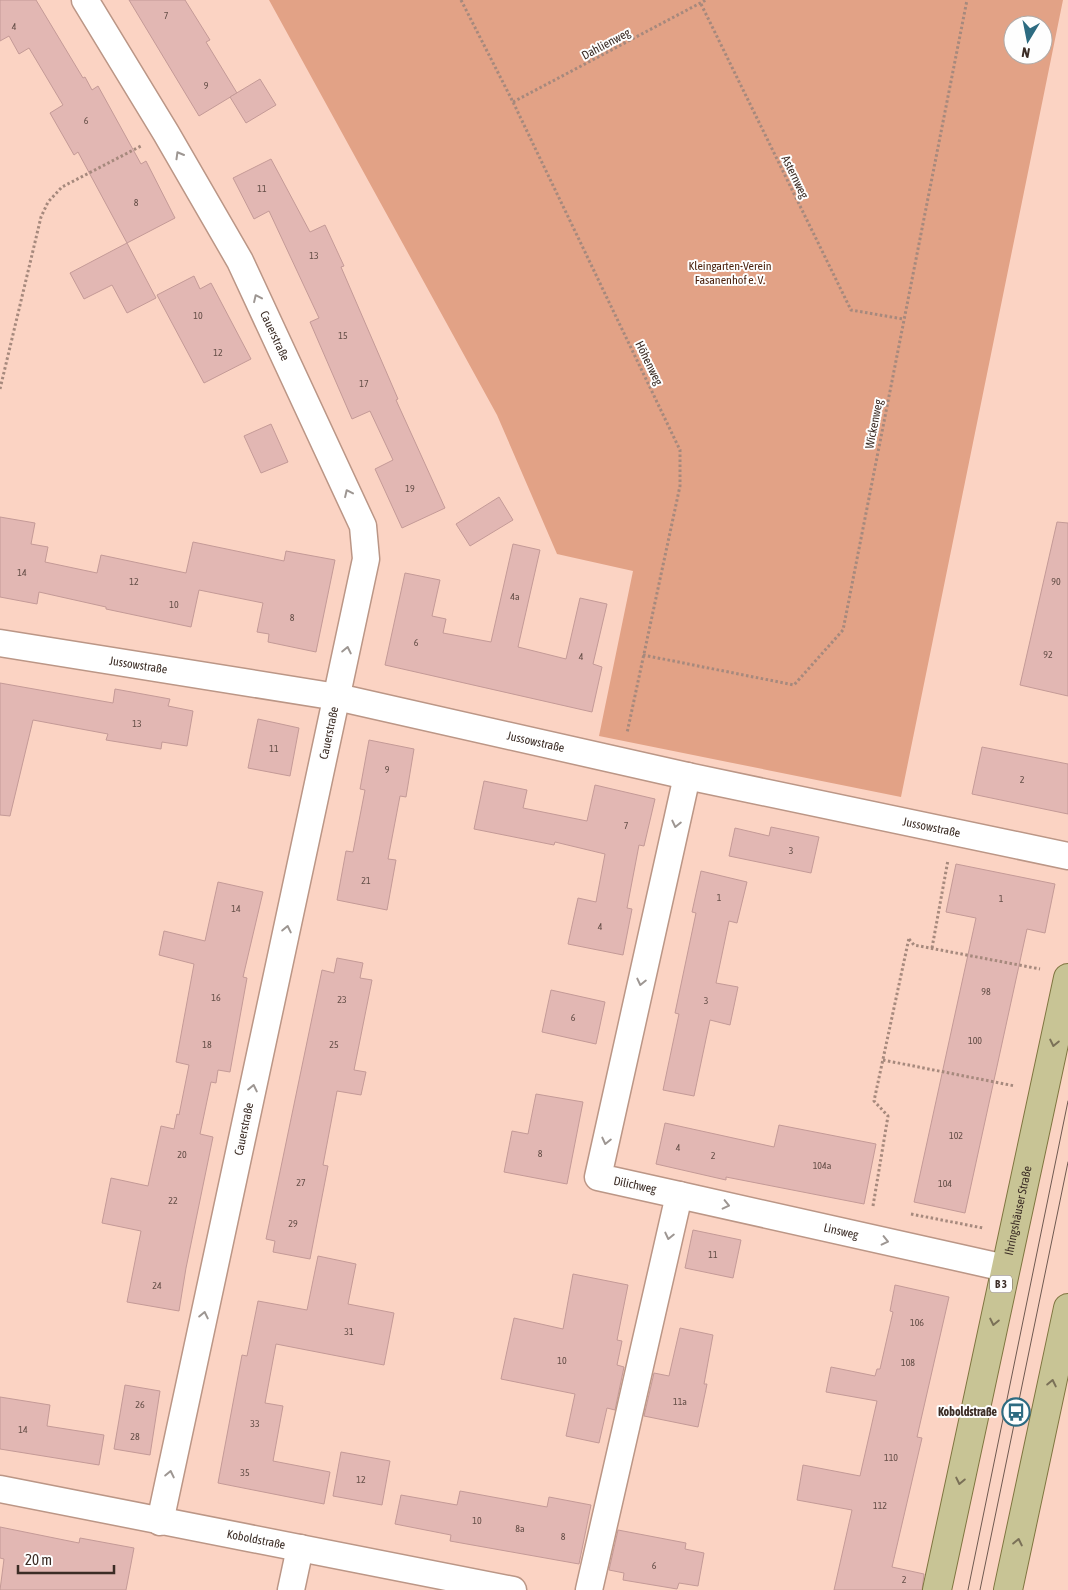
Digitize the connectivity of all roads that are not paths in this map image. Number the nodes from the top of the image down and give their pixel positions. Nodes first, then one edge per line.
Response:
1 (85, 0) edge
2 (0, 643) edge
3 (337, 697) junction
4 (687, 776) junction
5 (1068, 856) edge
6 (1058, 974) edge
7 (679, 1195) junction
8 (1005, 1268) junction
9 (1068, 1308) edge
10 (0, 1489) edge
11 (160, 1522) junction
12 (300, 1548) junction
13 (291, 1590) edge
14 (513, 1590) edge
15 (589, 1590) edge
16 (937, 1590) edge
17 (1008, 1590) edge

3 -> 1 street, Cauerstraße
2 - 3 street, Jussowstraße
3 - 4 street, Jussowstraße
11 -> 3 street, Cauerstraße
4 - 5 street, Jussowstraße
4 -> 7 street, Dilichweg
6 -> 8 main road, Ihringshäuser Straße / B 3
7 -> 8 street, Linsweg
7 -> 15 street
8 -> 16 main road, Ihringshäuser Straße / B 3
17 -> 9 main road
10 - 11 street, Koboldstraße
11 - 12 street, Koboldstraße
12 - 13 street
12 - 14 street, Koboldstraße

